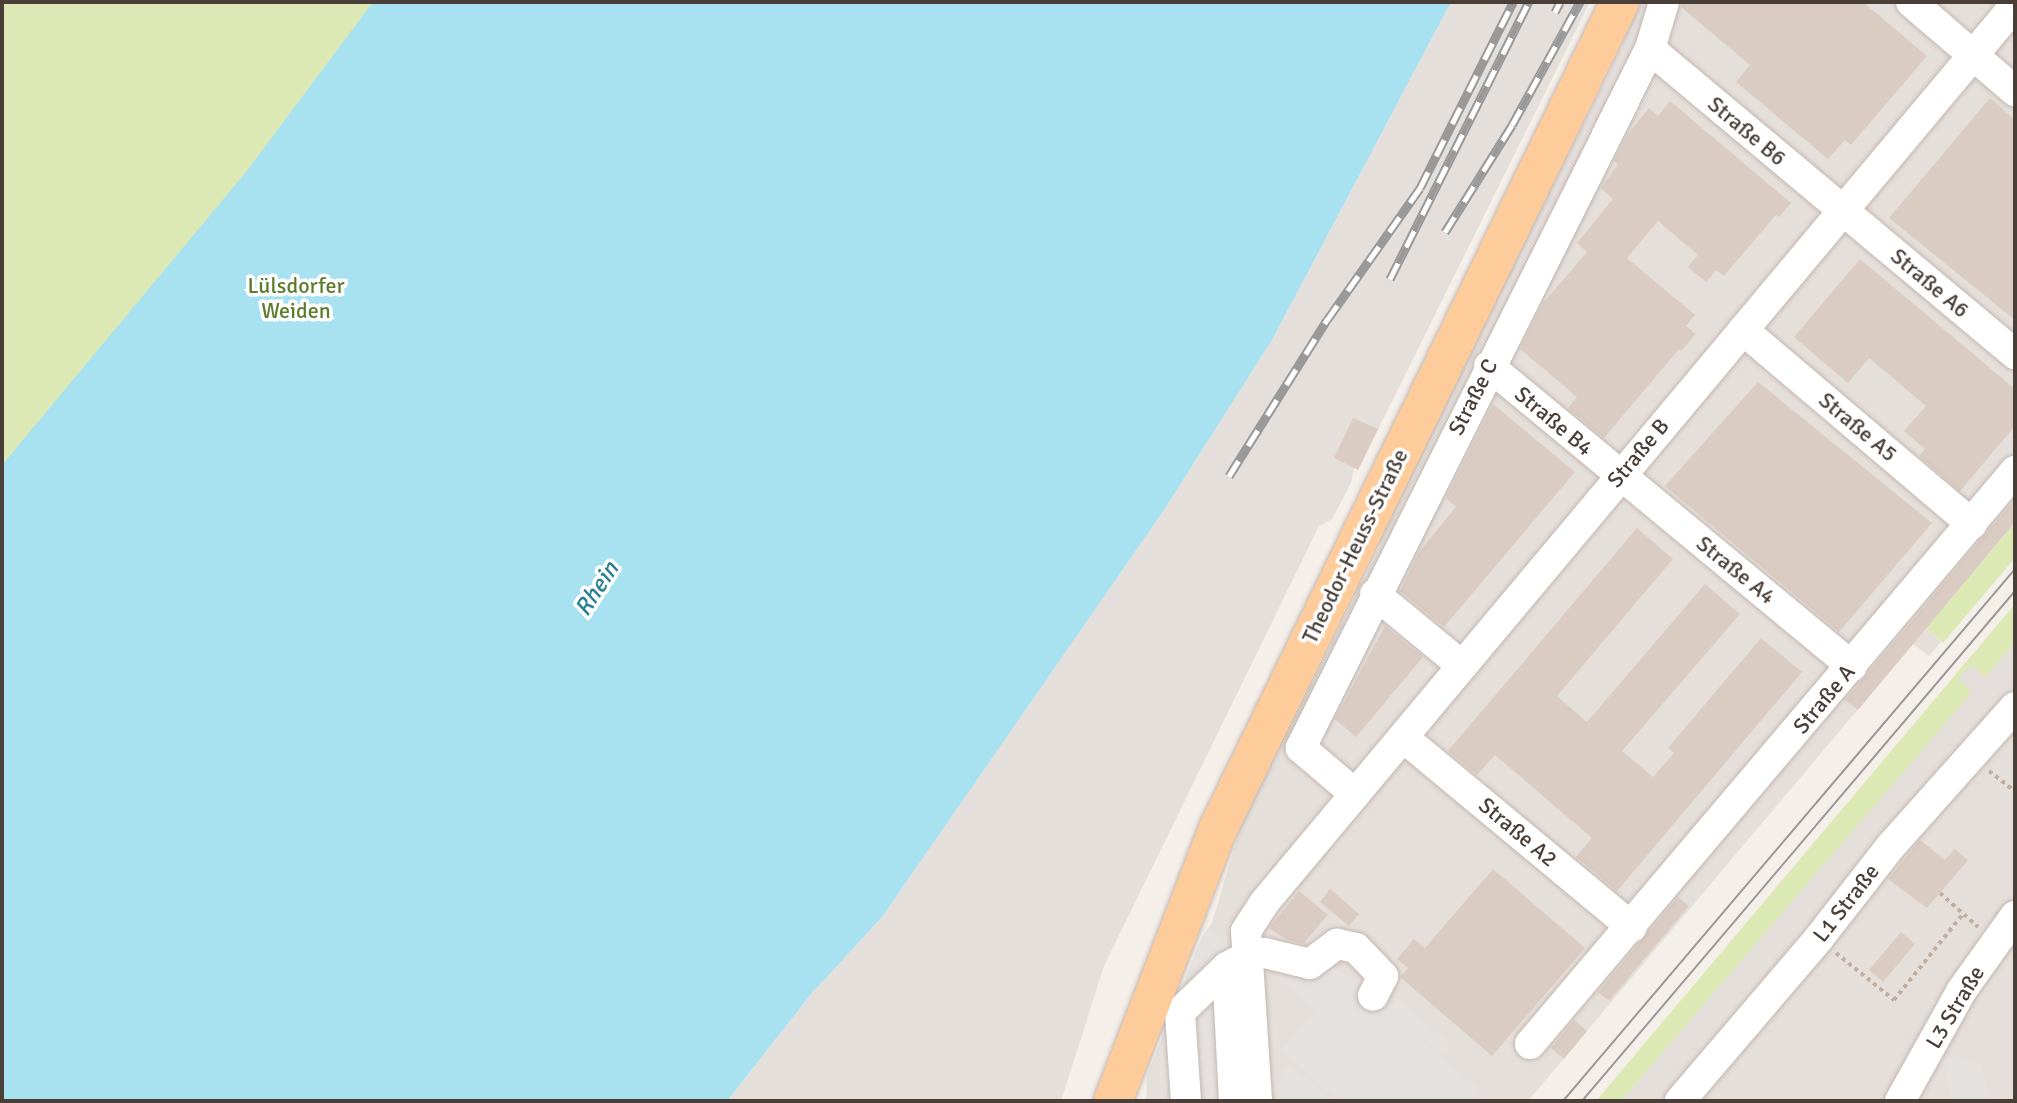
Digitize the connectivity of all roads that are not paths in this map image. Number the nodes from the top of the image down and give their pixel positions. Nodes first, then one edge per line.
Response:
1 (1620, 2) edge
2 (1664, 2) edge
3 (1911, 2) edge
4 (2015, 5) edge
5 (1650, 49) junction
6 (1974, 56) junction
7 (2015, 91) edge
8 (1845, 212) junction
9 (1743, 330) junction
10 (2015, 354) edge
11 (1489, 366) junction
12 (2015, 471) edge
13 (1620, 475) junction
14 (1972, 524) junction
15 (1375, 594) junction
16 (1461, 665) junction
17 (1852, 666) junction
18 (2015, 707) edge
19 (1404, 738) junction
20 (1355, 794) junction
21 (2015, 916) edge
22 (1632, 927) junction
23 (1238, 962) junction
24 (1373, 996) dead end
25 (1530, 1044) dead end
26 (1906, 1099) edge
27 (1113, 1101) edge
28 (1186, 1101) edge
29 (1234, 1101) edge
30 (1257, 1101) edge
31 (1680, 1101) edge

1 - 27 main road, Theodor-Heuss-Straße
2 - 5 lane, Straße C
3 - 6 lane
4 - 6 lane, Straße B
5 - 8 lane, Straße B6
5 - 11 lane, Straße C
6 - 7 lane
6 - 8 lane, Straße B
8 - 9 lane, Straße B
8 - 10 lane, Straße A6
9 - 13 lane, Straße B
9 - 14 lane, Straße A5
11 - 13 lane, Straße B4
11 - 15 lane, Straße C
12 - 14 lane, Straße A
13 - 16 lane, Straße B
13 - 17 lane, Straße A4
14 - 17 lane, Straße A
15 - 16 lane
15 - 20 lane, Straße C
16 - 19 lane, Straße B
17 - 22 lane, Straße A
18 - 31 lane, L1 Straße
19 - 20 lane, Straße B
19 - 22 lane, Straße A2
20 - 23 lane, Straße B
21 - 26 lane, L3 Straße
22 - 25 lane, Straße A
23 - 24 lane
23 - 28 lane
23 - 29 lane
23 - 30 lane

